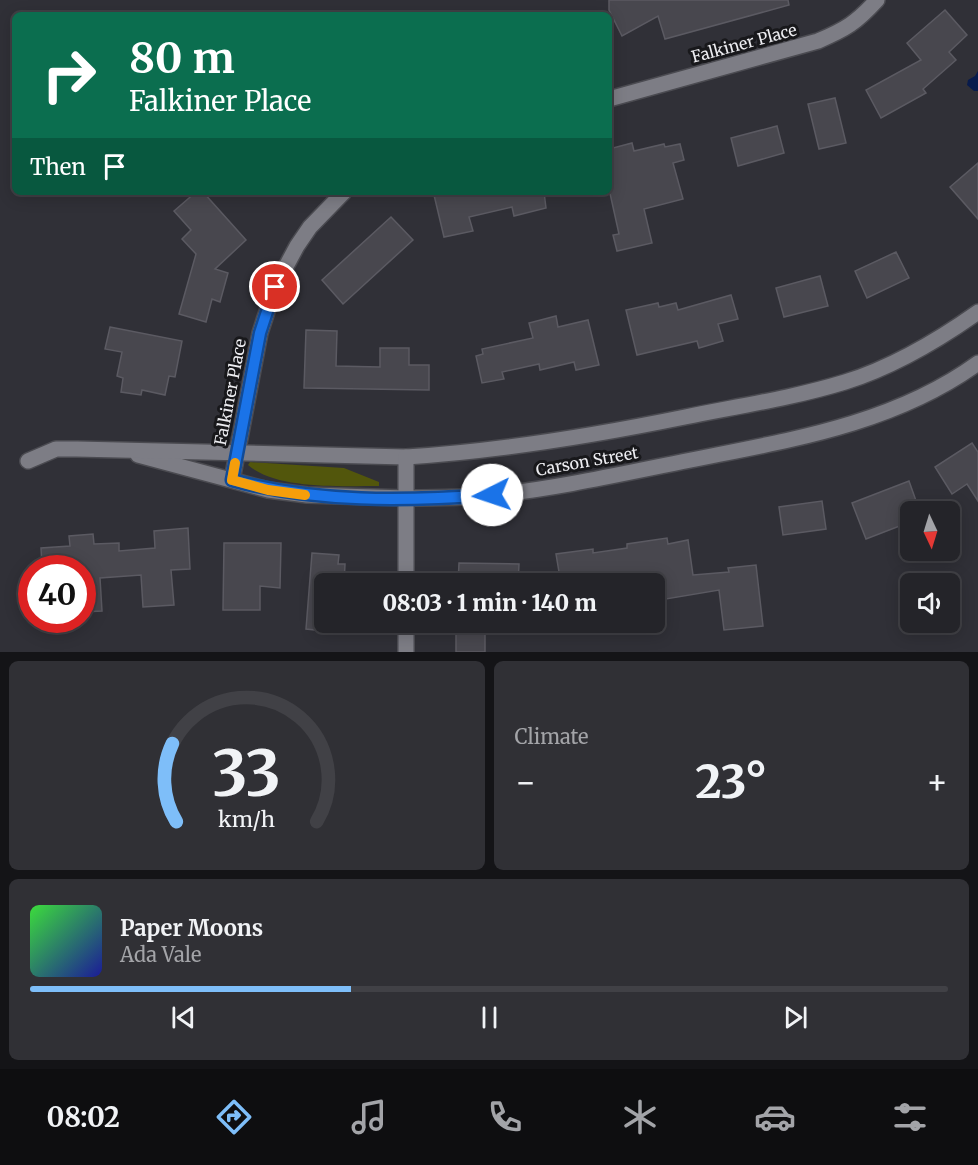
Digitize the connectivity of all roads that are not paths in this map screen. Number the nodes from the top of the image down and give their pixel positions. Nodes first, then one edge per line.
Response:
1 (877, 0) edge
2 (612, 98) edge
3 (341, 195) edge
4 (978, 312) edge
5 (978, 363) edge
6 (118, 449) junction
7 (236, 453) junction
8 (406, 457) junction
9 (28, 461) dead end
10 (232, 480) junction
11 (406, 498) junction
12 (406, 573) edge
13 (406, 633) edge
14 (406, 652) edge

1 - 2 street, Falkiner Place
3 - 7 street, Falkiner Place
4 - 8 street, Carson Street
5 - 11 street, Carson Street
6 - 7 street, Carson Street
6 - 9 street, Carson Street
6 - 10 street, Carson Street
7 - 8 street, Carson Street
7 - 10 street, Falkiner Place
8 - 11 street
10 - 11 street, Carson Street
11 - 12 street
13 - 14 street

